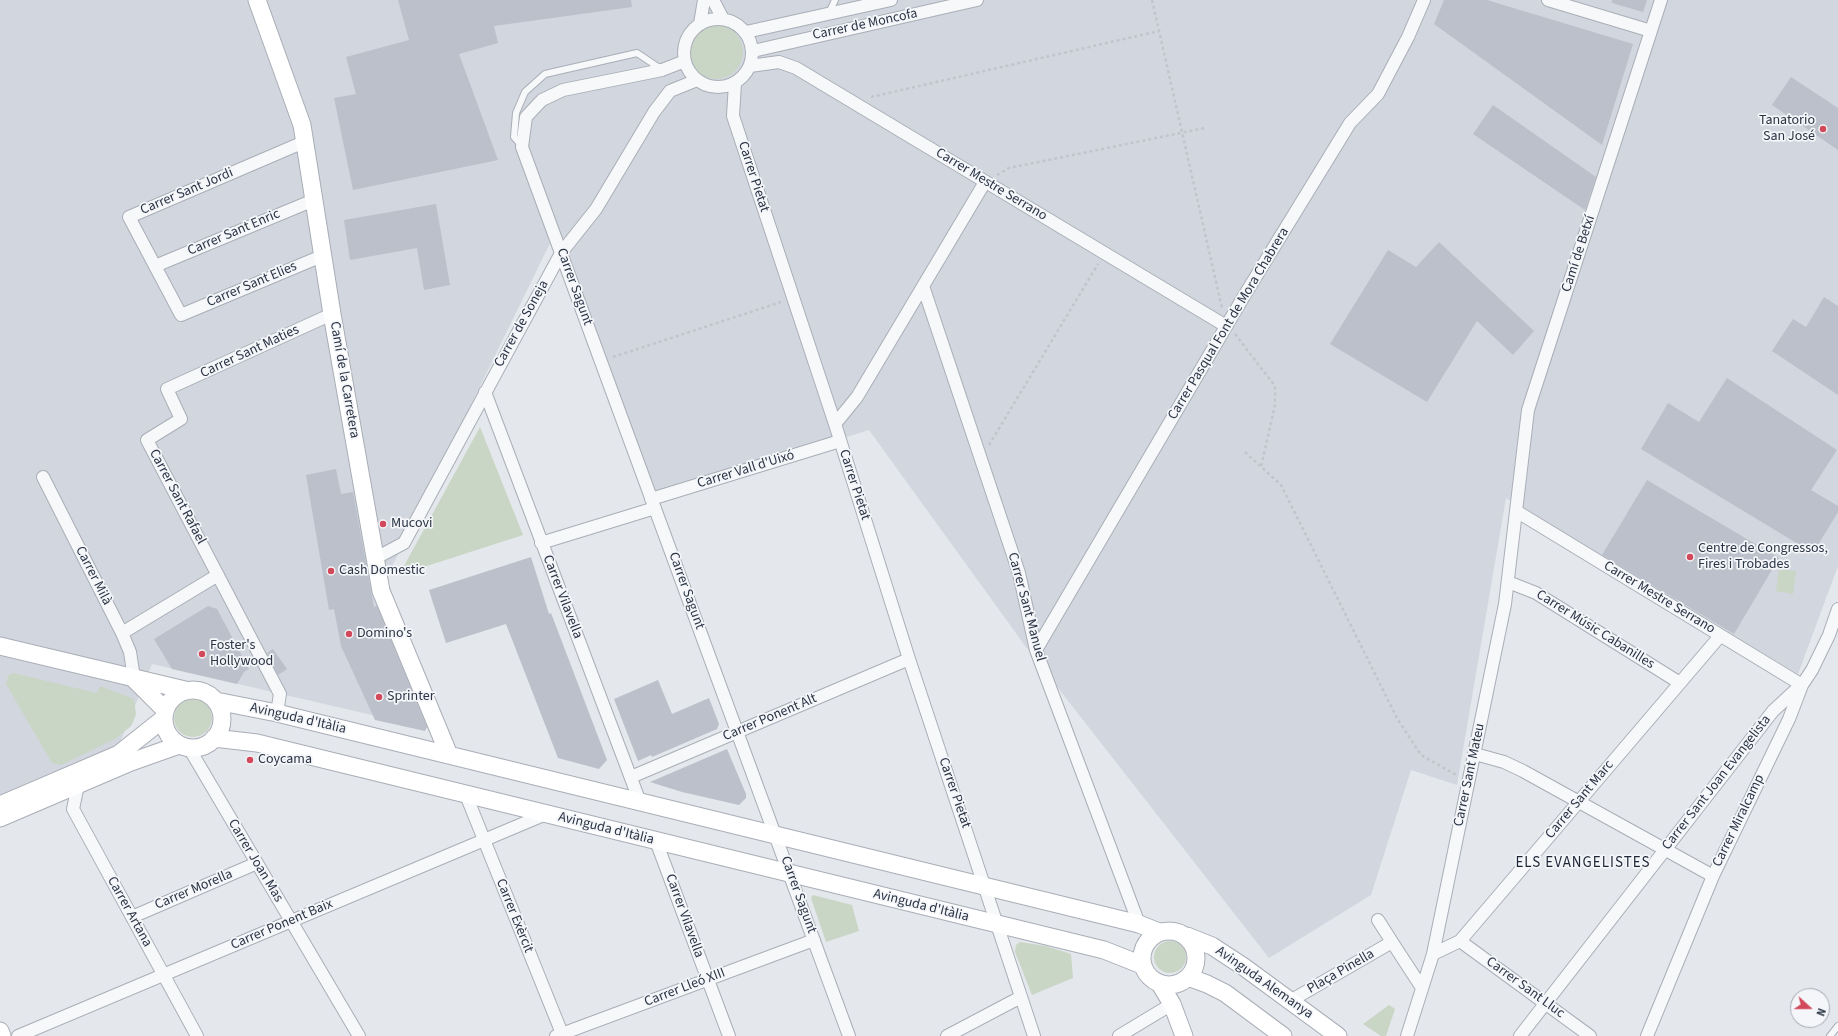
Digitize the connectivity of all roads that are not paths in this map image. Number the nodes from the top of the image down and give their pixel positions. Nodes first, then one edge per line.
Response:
1 (257, 0) edge
2 (704, 0) edge
3 (713, 0) edge
4 (835, 0) edge
5 (891, 0) edge
6 (977, 0) edge
7 (1424, 0) edge
8 (1548, 0) edge
9 (1661, 0) edge
10 (829, 14) junction
11 (724, 19) junction
12 (700, 24) junction
13 (1651, 31) junction
14 (746, 32) junction
15 (753, 50) junction
16 (685, 61) junction
17 (750, 66) junction
18 (662, 70) junction
19 (697, 80) junction
20 (735, 83) junction
21 (304, 142) junction
22 (522, 147) junction
23 (985, 182) junction
24 (314, 200) junction
25 (561, 253) junction
26 (322, 256) junction
27 (155, 266) junction
28 (923, 286) junction
29 (332, 314) junction
30 (182, 315) joint
31 (1226, 326) junction
32 (167, 389) joint
33 (485, 392) junction
34 (835, 424) junction
35 (840, 442) junction
36 (43, 476) dead end
37 (653, 503) junction
38 (1516, 511) junction
39 (541, 543) junction
40 (374, 559) junction
41 (218, 575) junction
42 (1508, 582) junction
43 (1838, 609) edge
44 (122, 633) junction
45 (1720, 636) junction
46 (0, 646) edge
47 (1036, 650) junction
48 (909, 659) junction
49 (134, 678) junction
50 (1680, 683) junction
51 (1802, 685) junction
52 (184, 690) junction
53 (216, 701) junction
54 (277, 713) junction
55 (164, 714) junction
56 (737, 732) junction
57 (214, 738) junction
58 (184, 746) junction
59 (1475, 754) junction
60 (449, 755) junction
61 (631, 778) junction
62 (78, 785) junction
63 (466, 795) junction
64 (640, 802) junction
65 (1578, 802) junction
66 (0, 805) edge
67 (546, 814) junction
68 (0, 818) edge
69 (776, 835) junction
70 (483, 840) junction
71 (656, 841) junction
72 (1665, 850) junction
73 (257, 863) junction
74 (789, 873) junction
75 (1712, 876) junction
76 (985, 886) junction
77 (132, 916) junction
78 (1378, 920) dead end
79 (291, 921) junction
80 (997, 924) junction
81 (1139, 924) junction
82 (1159, 932) junction
83 (1187, 936) junction
84 (814, 940) junction
85 (1460, 941) junction
86 (1392, 942) junction
87 (1433, 954) junction
88 (1142, 965) junction
89 (164, 975) junction
90 (1188, 977) junction
91 (708, 980) junction
92 (1160, 984) junction
93 (1422, 988) junction
94 (1021, 997) junction
95 (1290, 1001) junction
96 (1545, 1003) junction
97 (1172, 1004) junction
98 (1838, 1026) edge
99 (0, 1031) edge
100 (561, 1035) edge
101 (2, 1036) edge
102 (18, 1036) edge
103 (197, 1036) edge
104 (359, 1036) edge
105 (729, 1036) edge
106 (849, 1036) edge
107 (948, 1036) edge
108 (1034, 1036) edge
109 (1119, 1036) edge
110 (1184, 1036) edge
111 (1283, 1036) edge
112 (1338, 1036) edge
113 (1407, 1036) edge
114 (1520, 1036) edge
115 (1590, 1036) edge
116 (1647, 1036) edge
117 (1830, 1036) edge

1 - 21 main road, Camí de la Carretera
2 - 12 street
3 - 11 street
4 - 10 lane
5 - 10 street, Carrer de Moncofa
6 - 15 street, Carrer de Moncofa
7 - 31 street, Carrer Pasqual Font de Mora Chabrera
8 - 13 street
9 - 13 street, Camí de Betxí
10 - 14 street, Carrer de Moncofa
11 - 12 street
11 - 14 street
12 - 16 street
13 - 38 street, Camí de Betxí
14 - 15 street
15 - 17 street
16 - 18 street
16 - 19 street
17 - 20 street
17 - 23 street, Carrer Mestre Serrano
18 - 22 street
18 - 22 lane
19 - 20 street
19 - 25 street, Carrer de Soneja
20 - 34 street, Carrer Pietat
21 - 24 main road, Camí de la Carretera
21 - 27 street, Carrer Sant Jordi
22 - 25 street, Carrer Sagunt
23 - 28 street
23 - 31 street, Carrer Mestre Serrano
24 - 26 main road, Camí de la Carretera
24 - 27 street, Carrer Sant Enric
25 - 33 street, Carrer de Soneja
25 - 37 street, Carrer Sagunt
26 - 29 main road, Camí de la Carretera
26 - 30 street, Carrer Sant Elies
27 - 30 street, Carrer Sant Jordi
28 - 34 street
28 - 47 street, Carrer Sant Manuel
29 - 32 street, Carrer Sant Maties
29 - 40 main road, Camí de la Carretera
31 - 47 street, Carrer Pasqual Font de Mora Chabrera
32 - 41 street, Carrer Sant Rafael
33 - 39 street, Carrer Vilavella
33 - 40 street, Carrer de Soneja
34 - 35 street, Carrer Pietat
35 - 37 street, Carrer Vall d'Uixó
35 - 48 street, Carrer Pietat
36 - 44 street, Carrer Milà
37 - 39 street, Carrer Vall d'Uixó
37 - 56 street, Carrer Sagunt
38 - 42 street, Carrer Sant Mateu
38 - 45 street, Carrer Mestre Serrano
39 - 61 street, Carrer Vilavella
40 - 60 main road, Camí de la Carretera
41 - 44 street
41 - 54 street, Carrer Sant Rafael
42 - 50 street, Carrer Músic Cabanilles
42 - 59 street, Carrer Sant Mateu
43 - 51 street, Carrer Miralcamp
44 - 49 street, Carrer Milà
45 - 50 street, Carrer Sant Marc
45 - 51 street, Carrer Mestre Serrano
46 - 49 main road
47 - 81 street, Carrer Sant Manuel
48 - 56 street, Carrer Ponent Alt
48 - 76 street, Carrer Pietat
49 - 52 main road
49 - 55 main road
50 - 65 street, Carrer Sant Marc
51 - 72 street, Carrer Sant Joan Evangelista
51 - 75 street, Carrer Miralcamp
52 - 53 main road
52 - 55 main road
53 - 54 main road, Avinguda d'Itàlia
53 - 57 main road
54 - 60 main road, Avinguda d'Itàlia
55 - 58 main road
55 - 66 main road
56 - 61 street, Carrer Ponent Alt
56 - 69 street, Carrer Sagunt
57 - 58 main road
57 - 63 main road, Avinguda d'Itàlia
58 - 62 main road
58 - 73 street, Carrer Joan Mas
59 - 65 street
59 - 87 street, Carrer Sant Mateu
60 - 64 main road, Avinguda d'Itàlia
61 - 64 street, Carrer Vilavella
62 - 68 main road
62 - 77 street, Carrer Artana
63 - 67 main road, Avinguda d'Itàlia
63 - 70 street, Carrer Exèrcit
64 - 69 main road, Avinguda d'Itàlia
65 - 72 street
65 - 85 street, Carrer Sant Marc
67 - 70 street, Carrer Ponent Baix
67 - 71 main road, Avinguda d'Itàlia
69 - 74 street, Carrer Sagunt
69 - 76 main road, Avinguda d'Itàlia
70 - 79 street, Carrer Ponent Baix
70 - 100 street, Carrer Exèrcit
71 - 74 main road, Avinguda d'Itàlia
71 - 91 street, Carrer Vilavella
72 - 75 street
72 - 96 street, Carrer Sant Joan Evangelista
73 - 77 street, Carrer Morella
73 - 79 street, Carrer Joan Mas
74 - 80 main road, Avinguda d'Itàlia
74 - 84 street, Carrer Sagunt
75 - 116 street, Carrer Miralcamp
76 - 80 street, Avinguda d'Itàlia
76 - 81 main road, Avinguda d'Itàlia
77 - 89 street, Carrer Artana
78 - 86 street
79 - 89 street, Carrer Ponent Baix
79 - 104 street, Carrer Joan Mas
80 - 88 main road, Avinguda d'Itàlia
80 - 94 street
81 - 82 main road, Avinguda d'Itàlia
82 - 83 main road
82 - 88 main road
83 - 90 main road
83 - 95 main road, Avinguda Alemanya
84 - 91 street, Carrer Lleó XIII
84 - 106 street, Carrer Sagunt
85 - 87 street, Carrer Sant Marc
85 - 96 street, Carrer Sant Lluc
86 - 93 street
86 - 95 street, Plaça Pinella
87 - 93 street, Carrer Sant Mateu
88 - 92 main road
89 - 102 street, Carrer Ponent Baix
89 - 103 street, Carrer Artana
90 - 92 main road
90 - 111 main road
91 - 100 street, Carrer Lleó XIII
91 - 105 street, Carrer Vilavella
92 - 97 main road
93 - 113 street, Carrer Sant Mateu
94 - 107 street
94 - 108 street
95 - 112 main road, Avinguda Alemanya
96 - 114 street, Carrer Sant Joan Evangelista
96 - 115 street, Carrer Sant Lluc
97 - 109 street
97 - 110 main road
98 - 117 lane
99 - 101 main road

